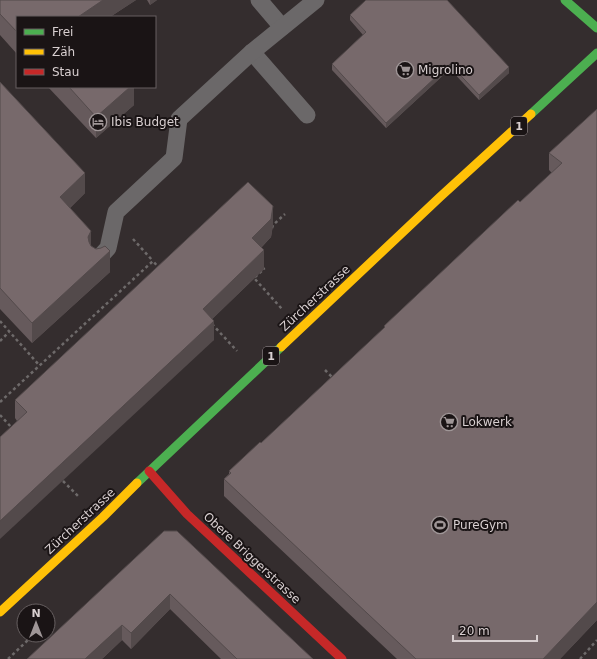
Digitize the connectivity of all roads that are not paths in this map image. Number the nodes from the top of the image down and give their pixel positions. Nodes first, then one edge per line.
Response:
1 (259, 0) edge
2 (316, 0) edge
3 (566, 0) edge
4 (282, 27) junction
5 (597, 28) edge
6 (252, 52) junction
7 (597, 53) edge
8 (307, 115) dead end
9 (98, 258) edge
10 (149, 471) junction
11 (0, 612) edge
12 (342, 659) edge

1 - 4 lane
2 - 4 lane
3 - 5 main road
4 - 6 lane
6 - 8 lane
6 - 9 lane
7 - 10 main road, Zürcherstrasse / 1
10 - 11 main road, Zürcherstrasse / 1
10 - 12 main road, Obere Briggerstrasse

